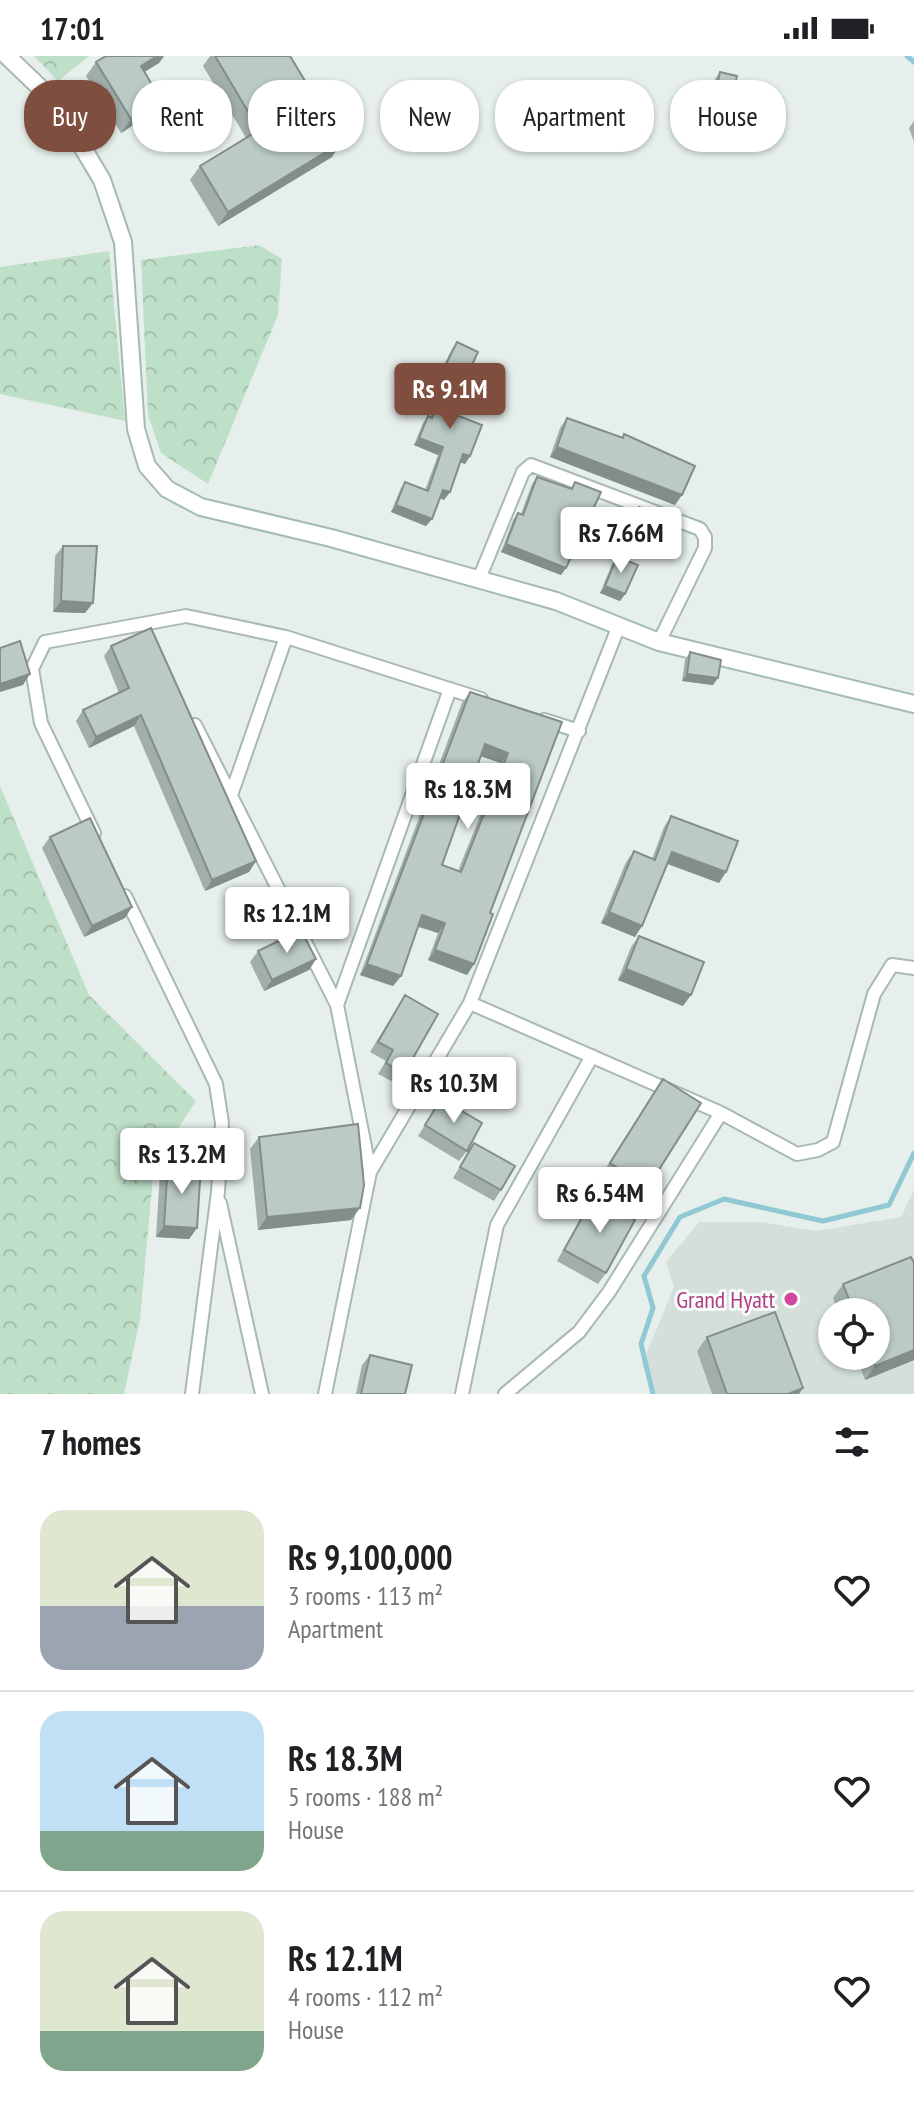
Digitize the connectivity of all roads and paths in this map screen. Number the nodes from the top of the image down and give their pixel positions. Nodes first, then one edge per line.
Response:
1 (7, 56) edge
2 (479, 579) junction
3 (147, 625) junction
4 (618, 628) junction
5 (286, 637) junction
6 (154, 639) edge
7 (659, 642) junction
8 (450, 689) junction
9 (493, 703) edge
10 (914, 704) edge
11 (188, 712) edge
12 (536, 717) edge
13 (579, 731) junction
14 (230, 798) junction
15 (102, 848) edge
16 (122, 889) edge
17 (914, 968) edge
18 (470, 1003) junction
19 (337, 1005) junction
20 (592, 1056) junction
21 (721, 1113) junction
22 (370, 1172) junction
23 (218, 1192) junction
24 (192, 1394) edge
25 (262, 1394) edge
26 (325, 1394) edge
27 (462, 1394) edge
28 (505, 1394) edge

1 - 2 street
2 - 4 street
2 - 7 street
3 - 5 street
3 - 6 street
3 - 15 street
4 - 7 street
4 - 13 street
5 - 8 street
5 - 14 street
7 - 10 street
8 - 9 street
8 - 19 street
11 - 14 street
12 - 13 street
13 - 18 street
14 - 19 street
16 - 23 street
17 - 21 street
18 - 20 street
18 - 22 street
19 - 22 street
20 - 21 street
20 - 27 street
21 - 28 street
22 - 26 street
23 - 24 street
23 - 25 street

